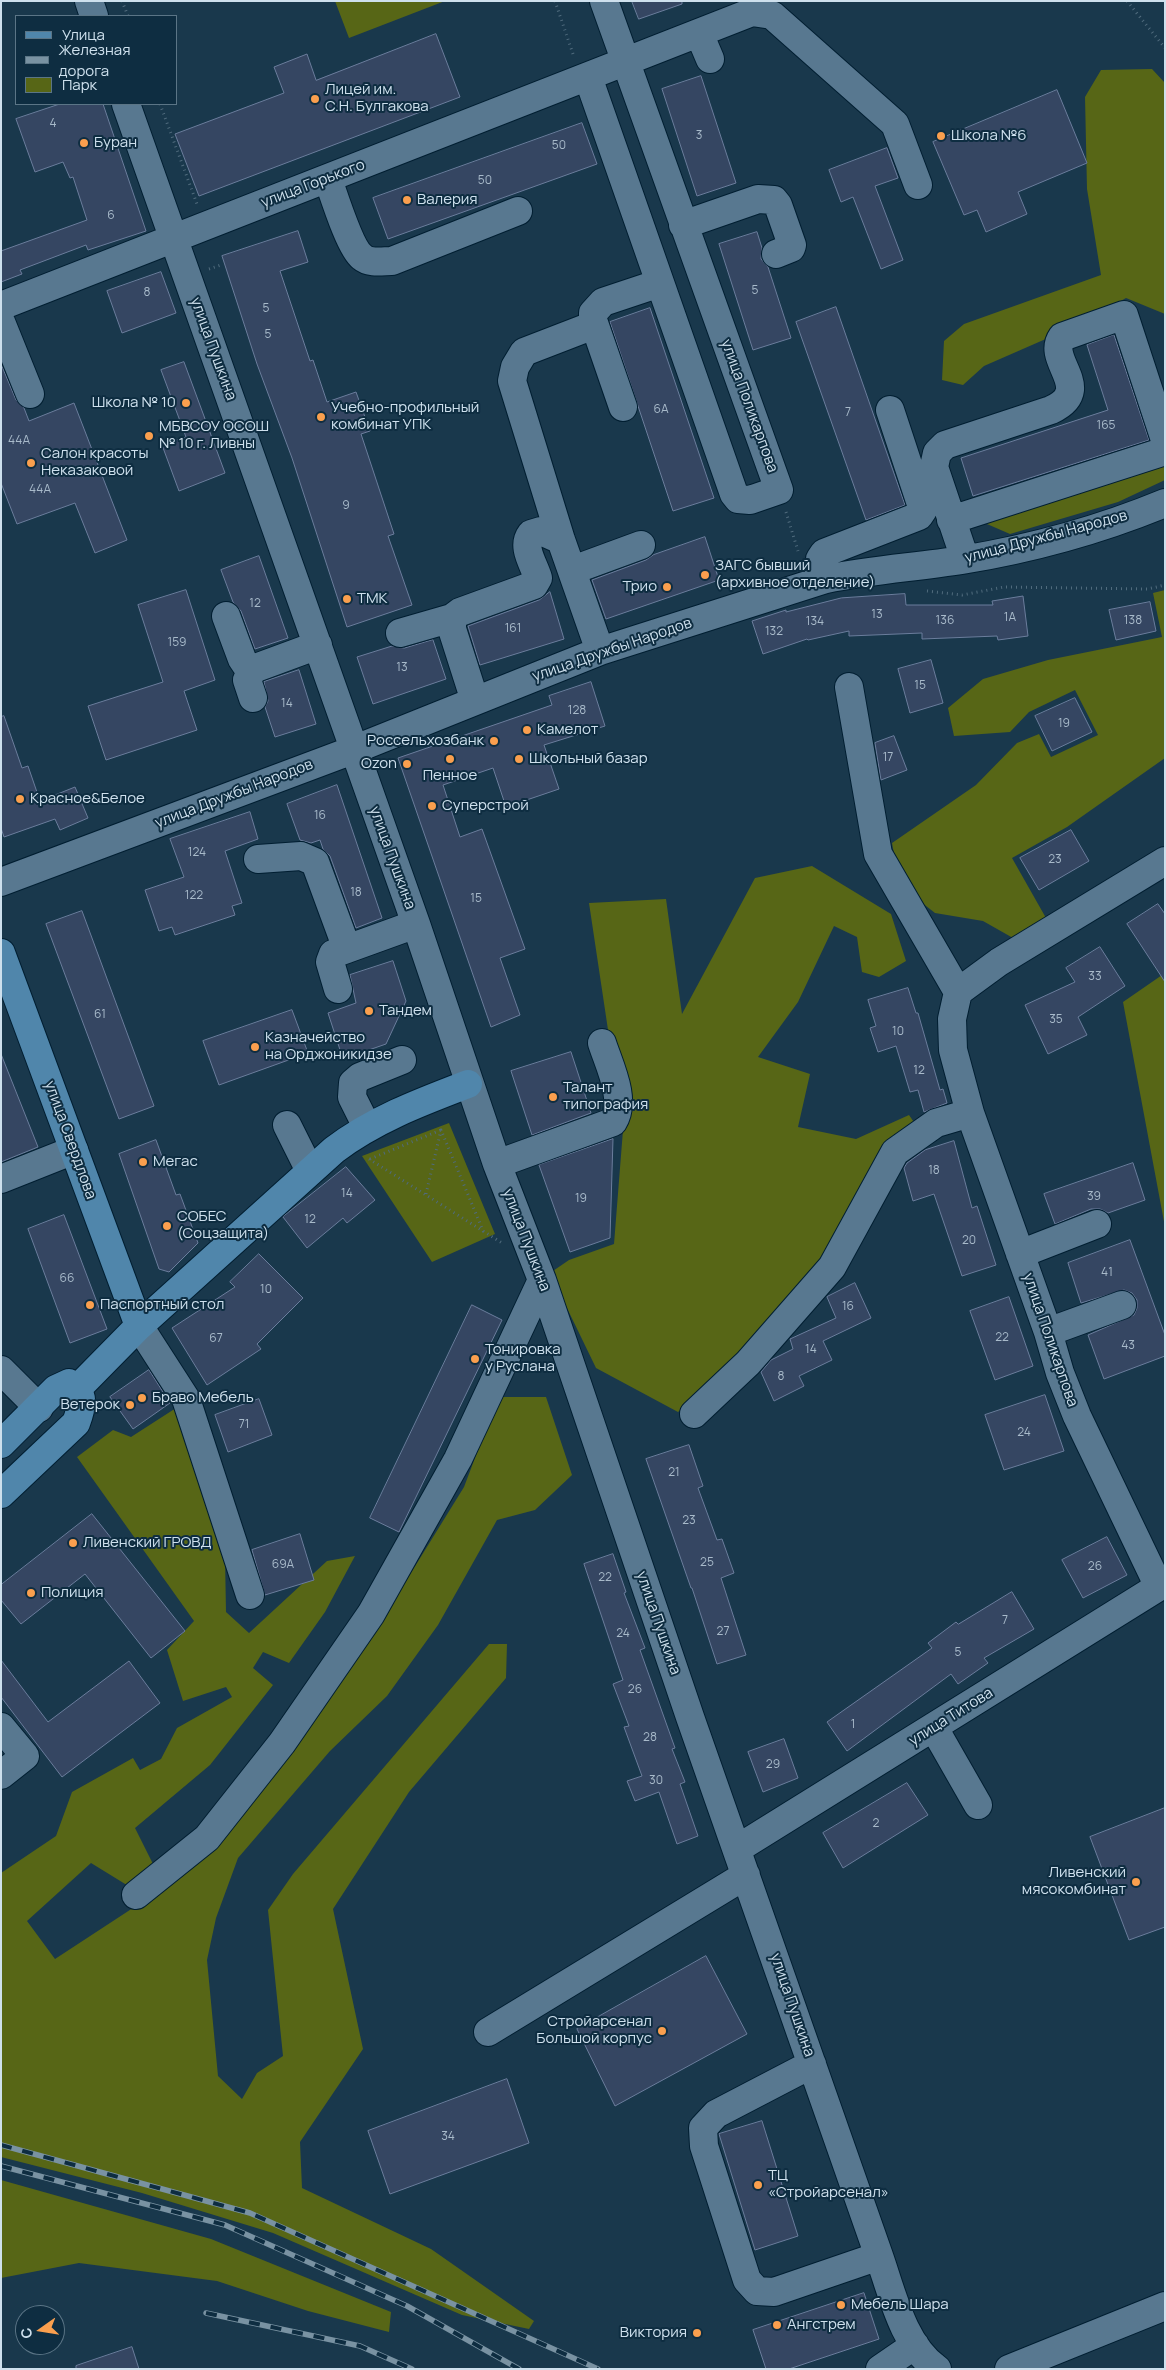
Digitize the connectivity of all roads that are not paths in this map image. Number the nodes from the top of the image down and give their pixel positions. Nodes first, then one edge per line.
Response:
1 (89, 1) edge
2 (604, 1) edge
3 (94, 15) edge
4 (699, 33) junction
5 (710, 59) dead end
6 (625, 62) junction
7 (585, 78) junction
8 (126, 105) edge
9 (328, 179) junction
10 (918, 185) dead end
11 (518, 212) dead end
12 (684, 225) junction
13 (173, 238) junction
14 (776, 254) dead end
15 (660, 283) junction
16 (1, 306) edge
17 (1, 322) edge
18 (594, 325) junction
19 (30, 394) dead end
20 (623, 407) dead end
21 (890, 410) dead end
22 (1165, 440) edge
23 (1165, 451) edge
24 (1165, 503) edge
25 (951, 520) junction
26 (561, 540) junction
27 (641, 545) dead end
28 (965, 559) junction
29 (573, 570) junction
30 (817, 582) junction
31 (226, 616) dead end
32 (452, 618) junction
33 (400, 633) dead end
34 (318, 645) junction
35 (600, 651) junction
36 (254, 669) junction
37 (849, 687) dead end
38 (253, 698) dead end
39 (475, 701) junction
40 (353, 750) junction
41 (258, 859) dead end
42 (1165, 861) edge
43 (1, 882) edge
44 (416, 924) junction
45 (347, 949) junction
46 (1, 953) edge
47 (338, 988) dead end
48 (958, 992) junction
49 (602, 1043) dead end
50 (402, 1060) dead end
51 (468, 1084) junction
52 (970, 1114) junction
53 (287, 1125) dead end
54 (366, 1127) junction
55 (74, 1150) junction
56 (497, 1164) junction
57 (310, 1171) junction
58 (1, 1179) edge
59 (1097, 1224) dead end
60 (1020, 1254) junction
61 (542, 1280) junction
62 (1122, 1305) dead end
63 (139, 1326) junction
64 (1048, 1332) junction
65 (1, 1370) edge
66 (78, 1388) junction
67 (39, 1408) junction
68 (694, 1414) dead end
69 (1, 1444) edge
70 (1, 1494) edge
71 (1162, 1585) edge
72 (250, 1595) dead end
73 (1, 1727) edge
74 (934, 1728) junction
75 (1, 1775) edge
76 (978, 1805) dead end
77 (737, 1849) junction
78 (746, 1875) junction
79 (136, 1895) dead end
80 (488, 2032) dead end
81 (812, 2064) junction
82 (879, 2256) junction
83 (1165, 2306) edge
84 (915, 2345) junction
85 (880, 2369) edge
86 (938, 2369) edge
87 (1009, 2369) edge

1 - 3 street
2 - 6 street, улица Поликарпова
4 - 5 street
4 - 6 street, улица Горького
4 - 10 street, улица Горького
6 - 7 street, улица Горького
6 - 12 street, улица Поликарпова
7 - 9 street, улица Горького
7 - 15 street, улица Поликарпова
8 - 13 street, улица Пушкина
9 - 11 street
9 - 13 street, улица Горького
12 - 14 street
12 - 15 street, улица Поликарпова
13 - 16 street, улица Горького
13 - 34 street, улица Пушкина
15 - 18 street
17 - 19 street
18 - 20 street
18 - 26 street
21 - 30 street
22 - 25 street
23 - 25 street
24 - 28 street, улица Дружбы Народов
25 - 28 street
26 - 29 street
26 - 32 street
27 - 29 street
28 - 30 street, улица Дружбы Народов
29 - 35 street
30 - 35 street, улица Дружбы Народов
31 - 36 street
32 - 33 street
32 - 39 street
34 - 36 street
34 - 40 street, улица Пушкина
35 - 39 street, улица Дружбы Народов
36 - 38 street
37 - 48 street
39 - 40 street, улица Дружбы Народов
40 - 43 street, улица Дружбы Народов
40 - 44 street, улица Пушкина
41 - 45 street
42 - 48 street
44 - 45 street
44 - 51 street, улица Пушкина
45 - 47 street
46 - 55 main road, улица Свердлова
48 - 52 street, улица Поликарпова
49 - 56 street
50 - 54 street
51 - 54 main road
51 - 56 street, улица Пушкина
52 - 60 street, улица Поликарпова
52 - 68 street
53 - 57 street
54 - 57 main road
55 - 58 street
55 - 63 main road, улица Свердлова
56 - 61 street, улица Пушкина
57 - 63 main road
59 - 60 street
60 - 64 street, улица Поликарпова
61 - 77 street, улица Пушкина
61 - 79 street
62 - 64 street
63 - 66 main road
63 - 72 street
64 - 71 street, улица Поликарпова
65 - 67 street
66 - 67 main road
66 - 70 main road
67 - 69 main road
71 - 74 street, улица Титова
73 - 75 street
74 - 76 street
74 - 77 street, улица Титова
77 - 78 street, улица Пушкина
78 - 80 street
78 - 81 street, улица Пушкина
81 - 82 street, улица Пушкина
81 - 82 street
82 - 84 street, улица Пушкина
83 - 87 street
84 - 85 street
84 - 86 street, улица Пушкина

